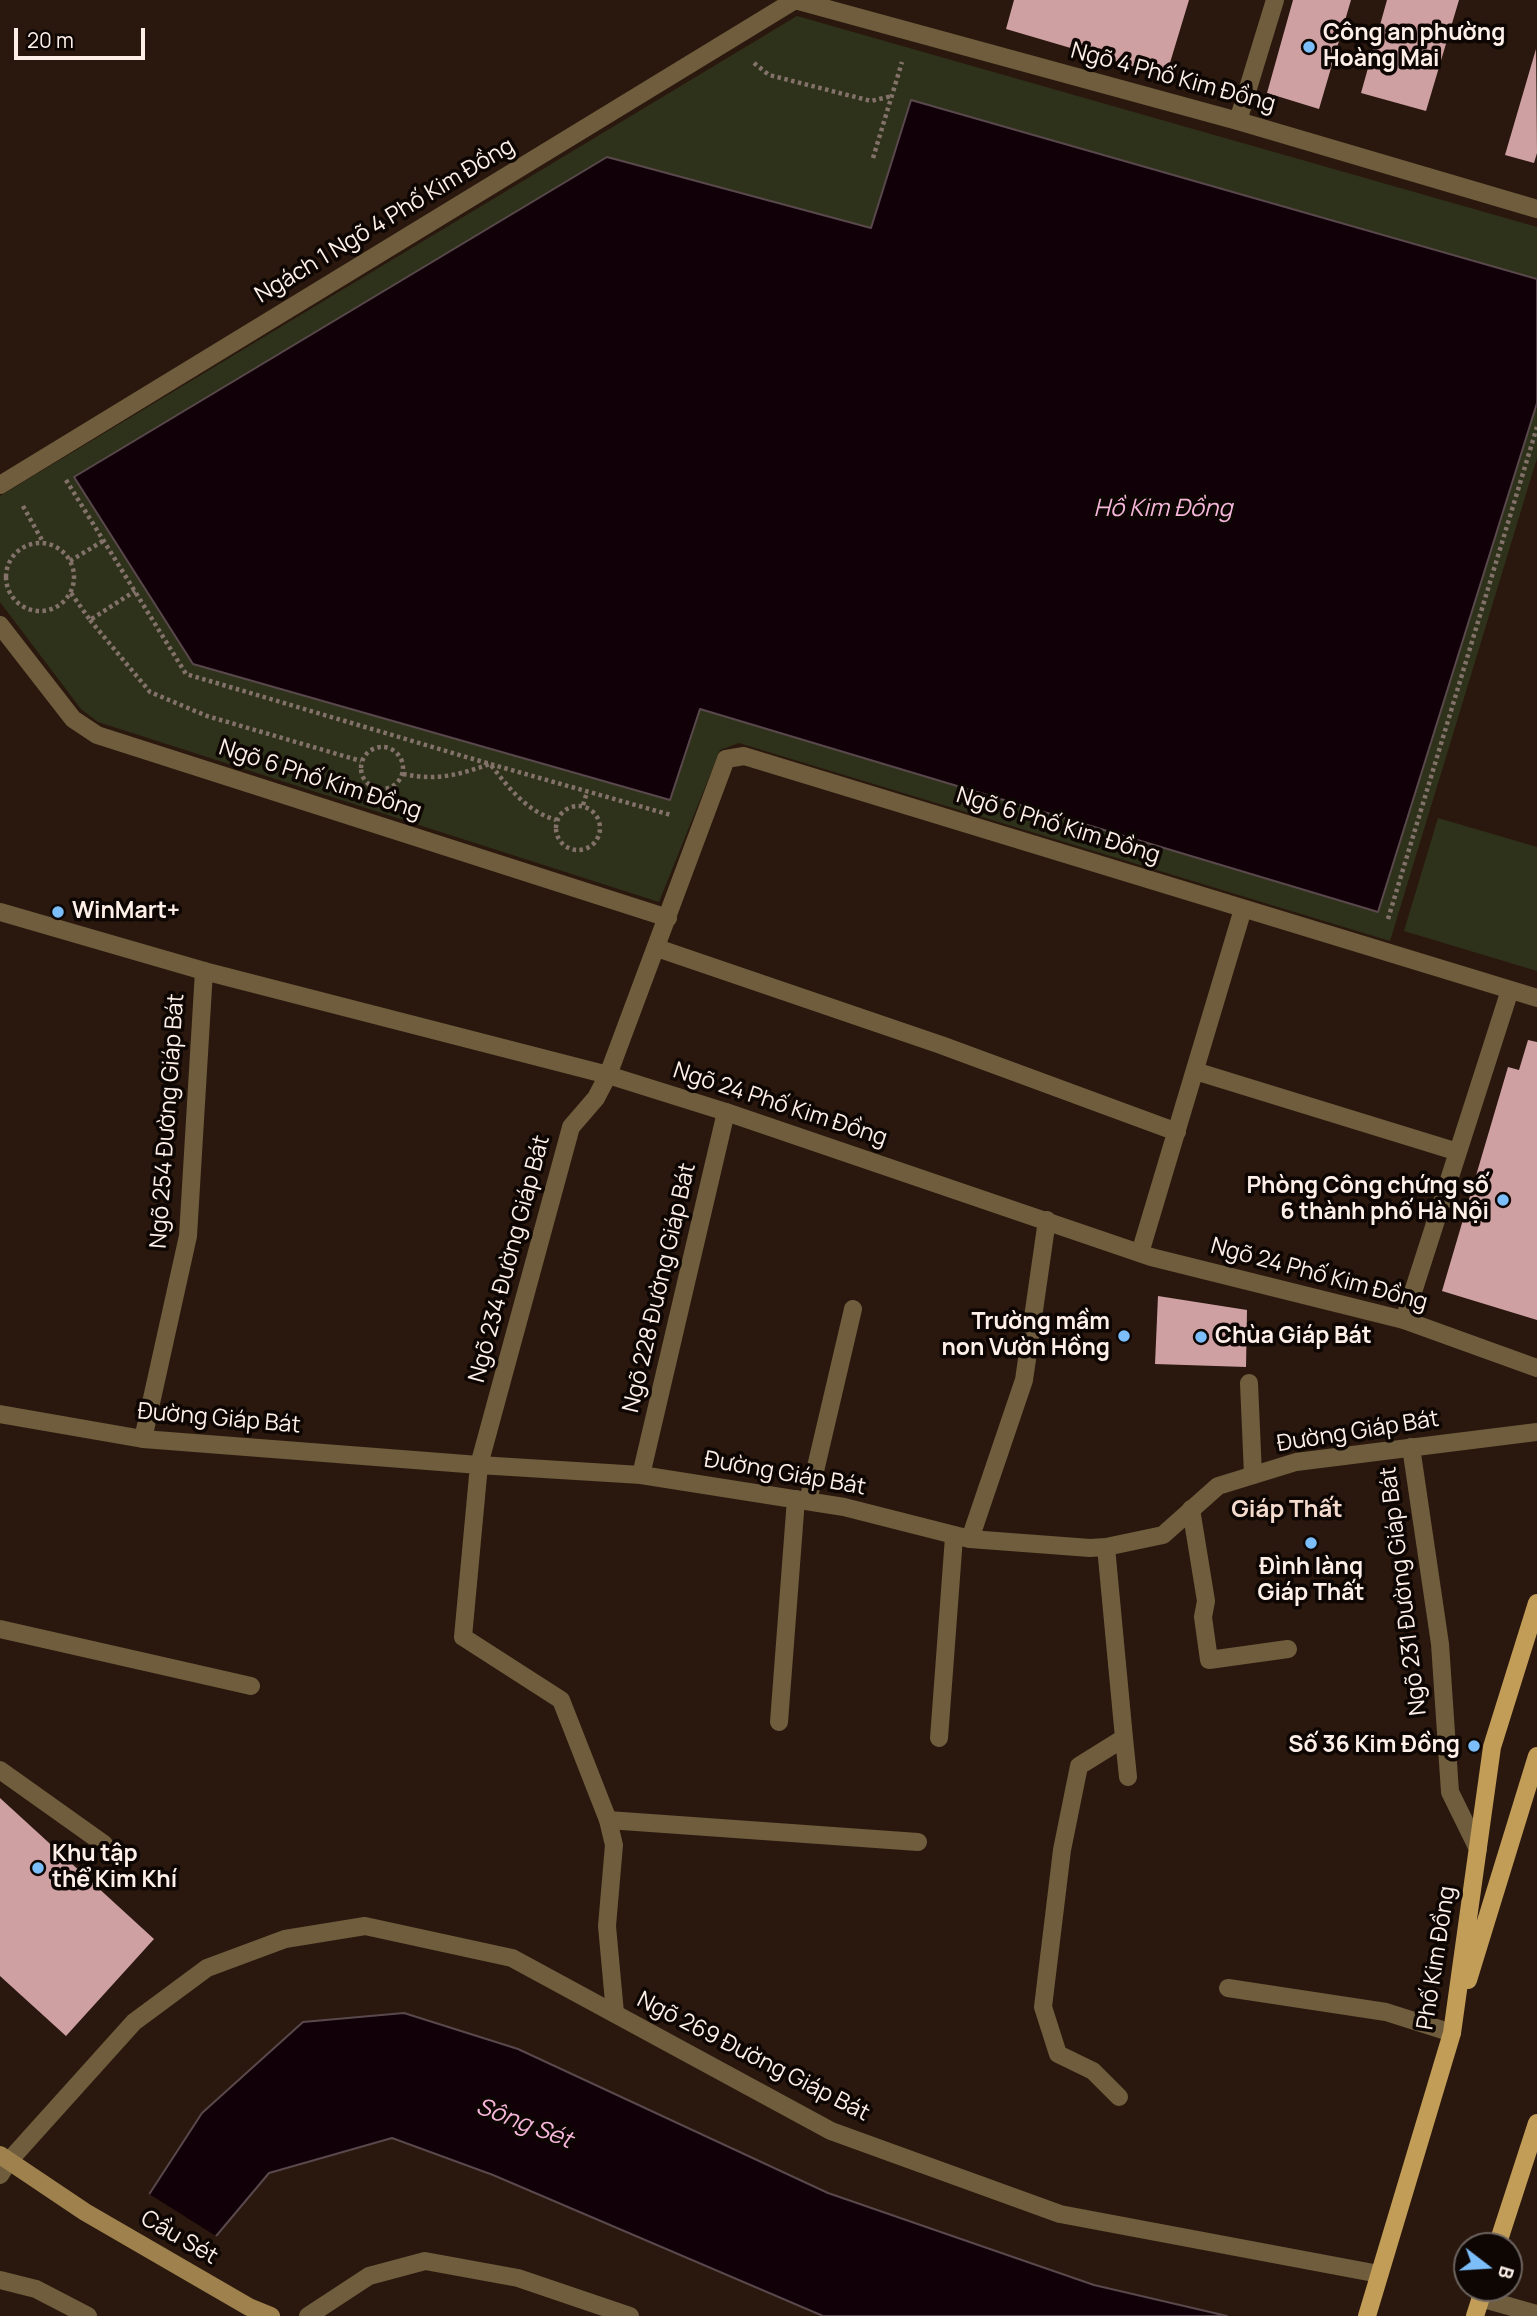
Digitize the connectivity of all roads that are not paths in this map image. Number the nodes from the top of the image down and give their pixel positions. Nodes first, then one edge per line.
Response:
1 (795, 0) edge
2 (1275, 0) edge
3 (1238, 121) junction
4 (1537, 209) edge
5 (0, 485) edge
6 (0, 625) edge
7 (1243, 908) junction
8 (0, 912) edge
9 (668, 918) junction
10 (657, 948) junction
11 (204, 971) junction
12 (1510, 990) junction
13 (1537, 998) edge
14 (1195, 1071) junction
15 (608, 1075) junction
16 (726, 1112) junction
17 (1177, 1132) junction
18 (1458, 1152) junction
19 (1046, 1220) junction
20 (1140, 1253) junction
21 (853, 1309) dead end
22 (1404, 1320) junction
23 (1537, 1367) edge
24 (1249, 1383) dead end
25 (0, 1414) edge
26 (1537, 1432) edge
27 (143, 1439) junction
28 (1411, 1447) junction
29 (480, 1465) junction
30 (641, 1475) junction
31 (1253, 1475) junction
32 (802, 1500) junction
33 (1191, 1509) junction
34 (962, 1538) junction
35 (1106, 1547) junction
36 (1537, 1603) edge
37 (0, 1629) edge
38 (1289, 1649) dead end
39 (251, 1686) dead end
40 (779, 1722) dead end
41 (939, 1738) dead end
42 (1124, 1738) junction
43 (1537, 1756) edge
44 (0, 1770) edge
45 (1128, 1777) dead end
46 (608, 1820) junction
47 (918, 1842) dead end
48 (104, 1844) dead end
49 (1478, 1849) junction
50 (1228, 1988) dead end
51 (615, 2013) junction
52 (1452, 2033) junction
53 (1119, 2096) dead end
54 (1537, 2123) edge
55 (3, 2164) edge
56 (1502, 2232) edge
57 (1379, 2274) junction
58 (0, 2280) edge
59 (1506, 2302) edge
60 (1537, 2314) edge
61 (88, 2316) edge
62 (271, 2316) edge
63 (308, 2316) edge
64 (630, 2316) edge
65 (1367, 2316) edge

1 - 3 street, Ngõ 4 Phố Kim Đồng
1 - 5 street, Ngách 1 Ngõ 4 Phố Kim Đồng
2 - 3 street
3 - 4 street, Ngõ 4 Phố Kim Đồng
6 - 9 street, Ngõ 6 Phố Kim Đồng
7 - 9 street, Ngõ 6 Phố Kim Đồng
7 - 12 street, Ngõ 6 Phố Kim Đồng
7 - 14 street
8 - 11 street, Ngõ 24 Phố Kim Đồng
9 - 10 street, Ngõ 6 Phố Kim Đồng
10 - 15 street, Ngõ 6 Phố Kim Đồng
10 - 17 street
11 - 15 street, Ngõ 24 Phố Kim Đồng
11 - 27 street, Ngõ 254 Đường Giáp Bát
12 - 13 street, Ngõ 6 Phố Kim Đồng
12 - 18 street
14 - 17 street
14 - 18 street
15 - 16 street, Ngõ 24 Phố Kim Đồng
15 - 29 street, Ngõ 234 Đường Giáp Bát
16 - 19 street, Ngõ 24 Phố Kim Đồng
16 - 30 street, Ngõ 228 Đường Giáp Bát
17 - 20 street
18 - 22 street
19 - 20 street, Ngõ 24 Phố Kim Đồng
19 - 34 street
20 - 22 street, Ngõ 24 Phố Kim Đồng
21 - 32 street
22 - 23 street, Ngõ 24 Phố Kim Đồng
24 - 31 street
25 - 27 street, Đường Giáp Bát
26 - 28 street, Đường Giáp Bát
27 - 29 street, Đường Giáp Bát
28 - 31 street, Đường Giáp Bát
28 - 49 street, Ngõ 231 Đường Giáp Bát
29 - 30 street, Đường Giáp Bát
29 - 46 street, Ngõ 269 Đường Giáp Bát
30 - 32 street, Đường Giáp Bát
31 - 33 street, Đường Giáp Bát
32 - 34 street, Đường Giáp Bát
32 - 40 street
33 - 35 street, Đường Giáp Bát
33 - 38 street
34 - 35 street, Đường Giáp Bát
34 - 41 street
35 - 42 street
36 - 49 main road, Phố Kim Đồng
37 - 39 street
42 - 45 street
42 - 53 street
43 - 52 main road
44 - 48 street
46 - 47 street
46 - 51 street, Ngõ 269 Đường Giáp Bát
49 - 52 main road, Phố Kim Đồng
50 - 52 street
51 - 55 street
51 - 57 street, Ngõ 269 Đường Giáp Bát
52 - 57 main road, Phố Kim Đồng
54 - 56 main road
55 - 62 main road, Cầu Sét
57 - 65 main road, Phố Kim Đồng
58 - 61 street
59 - 60 street
63 - 64 street

